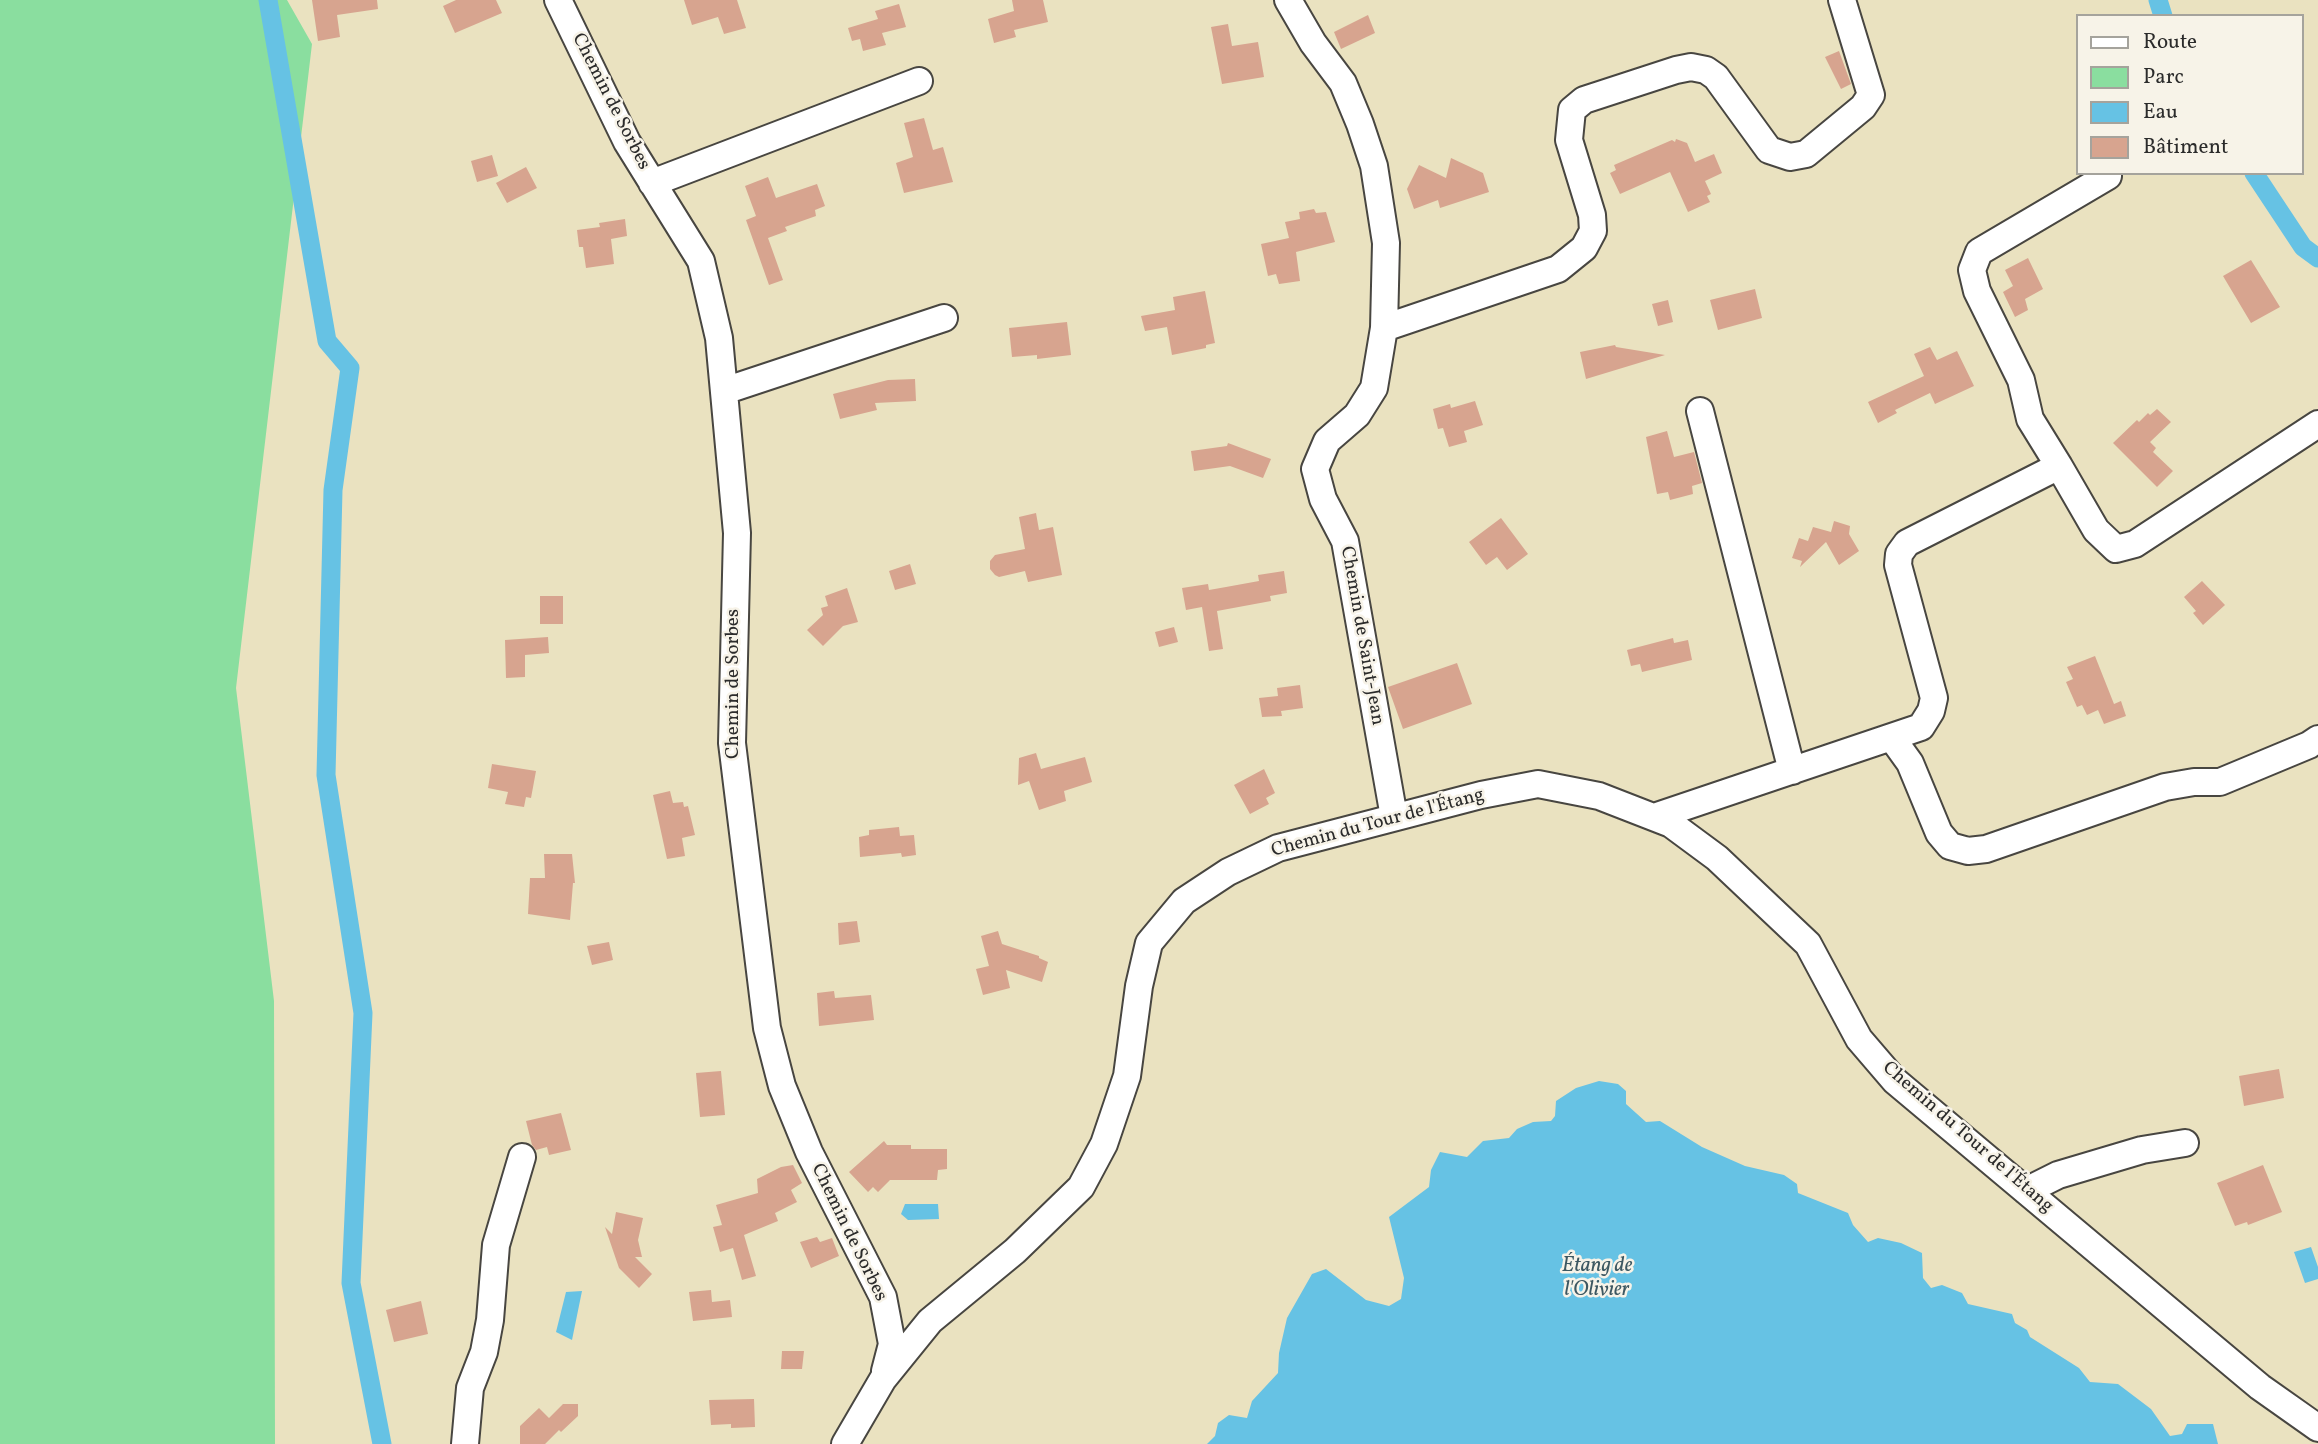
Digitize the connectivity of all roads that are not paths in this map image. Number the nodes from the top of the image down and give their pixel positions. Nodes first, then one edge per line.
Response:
1 (558, 0) edge
2 (1288, 0) edge
3 (1842, 0) edge
4 (919, 81) dead end
5 (2108, 176) dead end
6 (652, 183) junction
7 (944, 318) dead end
8 (1384, 328) junction
9 (724, 391) junction
10 (1700, 411) dead end
11 (2318, 424) edge
12 (2059, 466) junction
13 (1892, 738) junction
14 (2318, 739) edge
15 (1792, 771) junction
16 (1394, 817) junction
17 (1654, 817) junction
18 (2185, 1143) dead end
19 (522, 1157) dead end
20 (2026, 1191) junction
21 (883, 1379) junction
22 (2318, 1428) edge
23 (465, 1444) edge
24 (845, 1444) edge

1 - 6 street, Chemin de Sorbes
2 - 8 street, Chemin de Saint-Jean
3 - 8 street
4 - 6 street
5 - 12 street
6 - 9 street, Chemin de Sorbes
7 - 9 street
8 - 16 street, Chemin de Saint-Jean
9 - 21 street, Chemin de Sorbes
10 - 15 street
11 - 12 street
12 - 13 street
13 - 14 street
13 - 15 street
15 - 17 street
16 - 17 street, Chemin du Tour de l'Étang
16 - 21 street, Chemin du Tour de l'Étang
17 - 20 street, Chemin du Tour de l'Étang
18 - 20 street
19 - 23 street
20 - 22 street, Chemin du Tour de l'Étang
21 - 24 street, Chemin du Tour de l'Étang

